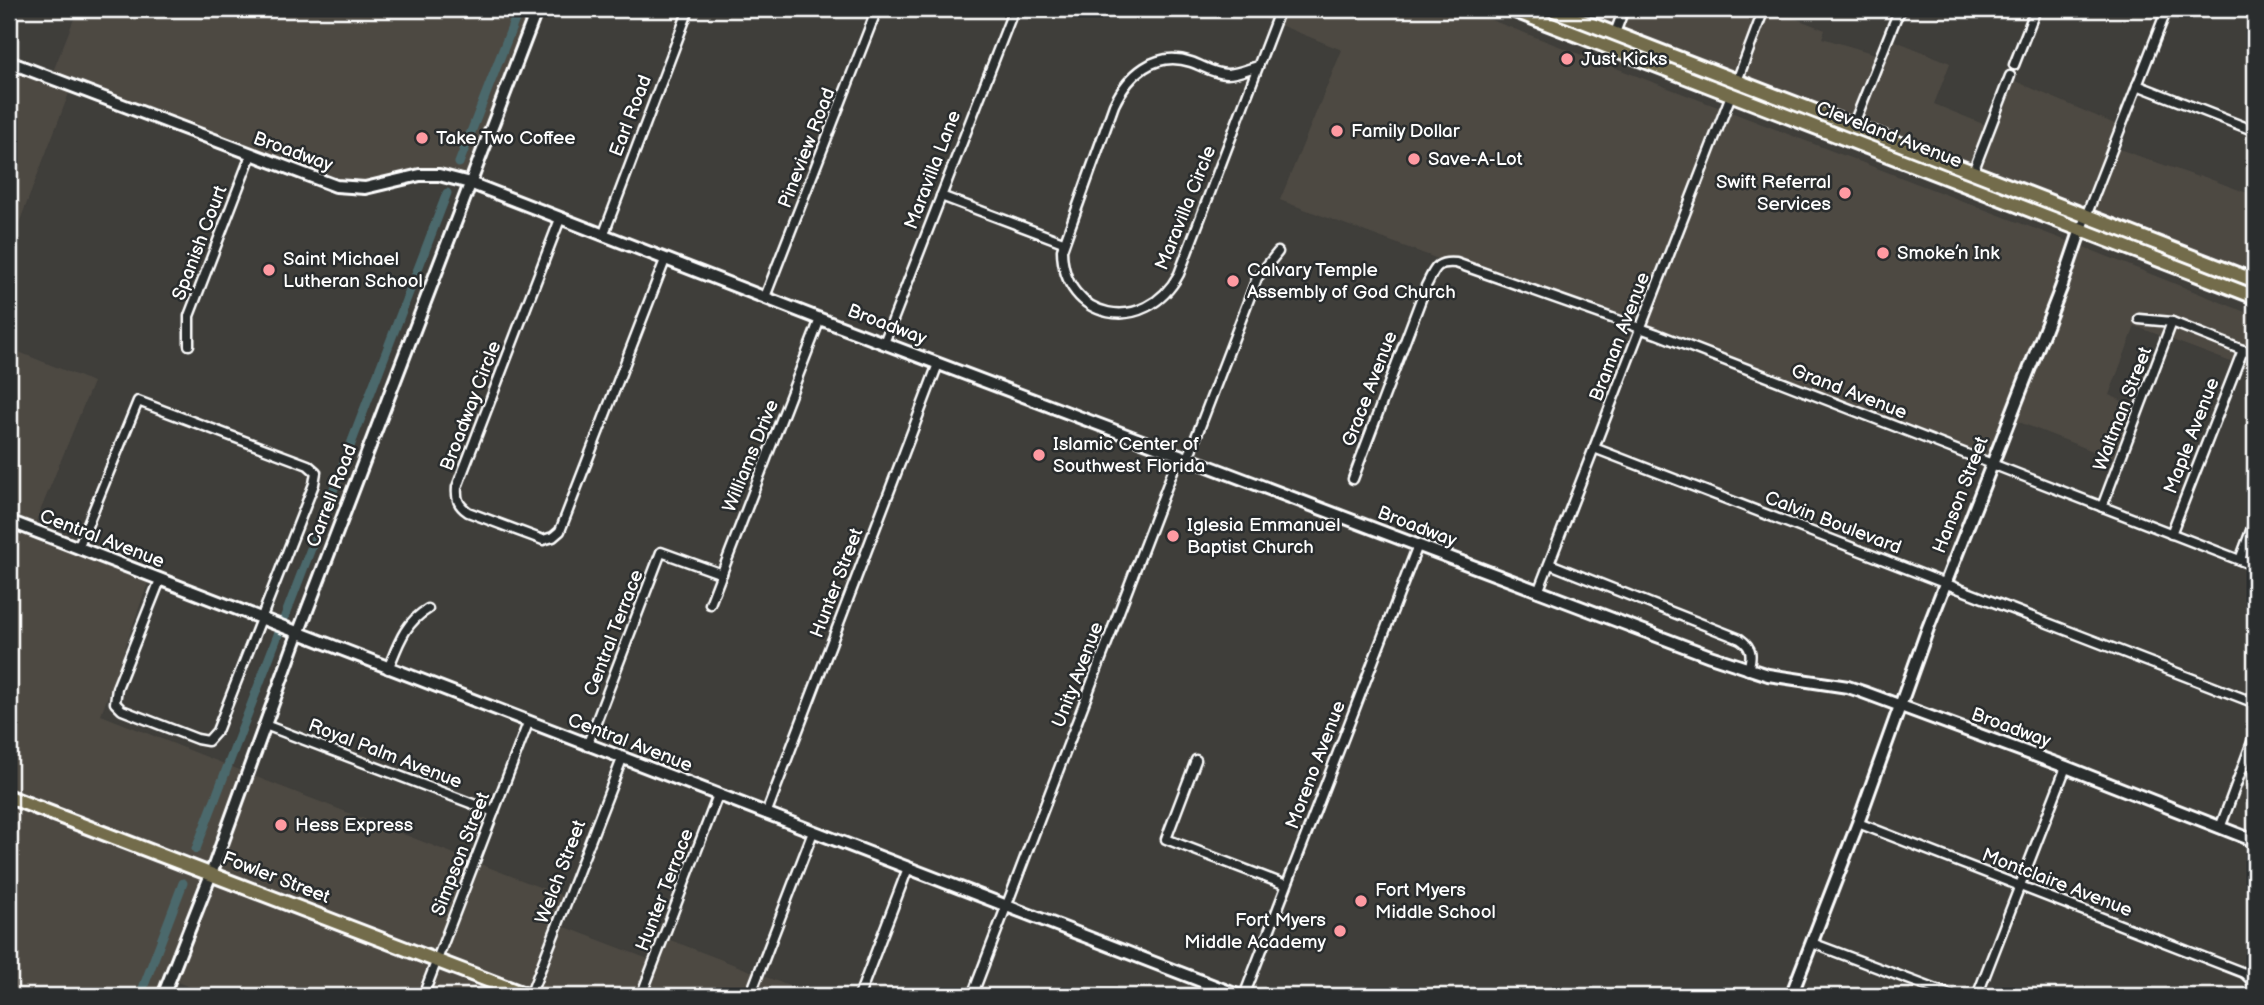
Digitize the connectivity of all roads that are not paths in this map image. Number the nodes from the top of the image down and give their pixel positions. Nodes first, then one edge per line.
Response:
1 (537, 9) edge
2 (689, 9) edge
3 (877, 9) edge
4 (1014, 9) edge
5 (1280, 9) edge
6 (1510, 9) edge
7 (1551, 9) edge
8 (1624, 9) edge
9 (1764, 9) edge
10 (2036, 9) edge
11 (2167, 9) edge
12 (1899, 12) edge
13 (1615, 33) junction
14 (9, 62) edge
15 (2014, 65) dead end
16 (1258, 66) junction
17 (2010, 76) dead end
18 (1737, 81) junction
19 (1699, 82) junction
20 (2137, 85) junction
21 (1769, 93) junction
22 (1731, 95) junction
23 (1853, 126) junction
24 (2255, 131) edge
25 (251, 155) junction
26 (1973, 172) junction
27 (470, 183) junction
28 (941, 195) junction
29 (2087, 216) junction
30 (560, 219) junction
31 (2081, 229) junction
32 (603, 236) junction
33 (1063, 242) junction
34 (1278, 252) dead end
35 (665, 260) junction
36 (1433, 273) joint
37 (2255, 281) edge
38 (765, 297) junction
39 (2255, 297) edge
40 (820, 319) junction
41 (2139, 319) dead end
42 (2172, 322) junction
43 (1640, 328) junction
44 (884, 343) junction
45 (189, 345) dead end
46 (2243, 350) junction
47 (2255, 355) edge
48 (939, 364) junction
49 (1594, 448) junction
50 (1184, 456) junction
51 (1992, 464) junction
52 (1353, 478) dead end
53 (2102, 507) junction
54 (2255, 520) edge
55 (9, 521) edge
56 (2171, 534) junction
57 (1418, 545) junction
58 (78, 548) junction
59 (2240, 561) junction
60 (1550, 564) junction
61 (2255, 566) edge
62 (722, 573) junction
63 (160, 580) junction
64 (1945, 583) junction
65 (1538, 592) junction
66 (710, 604) dead end
67 (428, 609) dead end
68 (265, 621) junction
69 (294, 633) junction
70 (388, 669) junction
71 (1748, 670) junction
72 (2255, 703) edge
73 (1900, 706) junction
74 (528, 723) junction
75 (265, 725) junction
76 (2255, 734) edge
77 (587, 746) junction
78 (622, 759) junction
79 (1196, 760) dead end
80 (2066, 767) junction
81 (718, 795) junction
82 (9, 797) edge
83 (494, 812) junction
84 (766, 814) junction
85 (1858, 823) junction
86 (2220, 828) junction
87 (813, 832) junction
88 (2255, 841) edge
89 (908, 868) junction
90 (211, 874) junction
91 (1286, 885) junction
92 (2020, 885) junction
93 (1007, 906) junction
94 (1812, 943) junction
95 (438, 961) junction
96 (2255, 971) edge
97 (2244, 973) junction
98 (2255, 984) edge
99 (163, 996) edge
100 (423, 996) edge
101 (530, 996) edge
102 (640, 996) edge
103 (750, 996) edge
104 (859, 996) edge
105 (972, 996) edge
106 (1242, 996) edge
107 (1791, 996) edge
108 (1953, 996) edge
109 (1977, 996) edge

1 - 27 street, Carrell Road
2 - 32 street, Earl Road
3 - 38 street, Pineview Road
4 - 28 street, Maravilla Lane
5 - 16 street, Maravilla Circle
6 - 19 main road, Cleveland Avenue
7 - 13 main road, Cleveland Avenue
8 - 13 street
9 - 18 street
10 - 15 street
11 - 20 street, Hanson Street
12 - 23 street
13 - 18 main road, Cleveland Avenue
14 - 25 street, Broadway
16 - 33 street, Maravilla Circle
16 - 33 street, Maravilla Circle
17 - 26 street
18 - 19 main road
18 - 21 main road, Cleveland Avenue
19 - 22 main road, Cleveland Avenue
20 - 24 street
20 - 29 street, Hanson Street
21 - 22 main road
21 - 23 main road, Cleveland Avenue
22 - 31 main road, Cleveland Avenue
22 - 43 street, Braman Avenue
23 - 26 main road, Cleveland Avenue
25 - 27 street, Broadway
25 - 45 street, Spanish Court
26 - 29 main road, Cleveland Avenue
27 - 30 street, Broadway
27 - 69 street, Carrell Road
28 - 33 street
28 - 44 street, Maravilla Lane
29 - 31 street, Hanson Street
29 - 37 main road, Cleveland Avenue
30 - 32 street, Broadway
30 - 35 street, Broadway Circle
31 - 39 main road, Cleveland Avenue
31 - 51 street, Hanson Street
32 - 35 street, Broadway
34 - 50 street, Unity Avenue
35 - 38 street, Broadway
36 - 43 street, Grand Avenue
36 - 52 street, Grace Avenue
38 - 40 street, Broadway
40 - 44 street, Broadway
40 - 62 street, Williams Drive
41 - 42 street
42 - 46 street
42 - 53 street, Waltman Street
43 - 49 street, Braman Avenue
43 - 51 street, Grand Avenue
44 - 48 street, Broadway
46 - 47 street
46 - 56 street, Maple Avenue
48 - 50 street, Broadway
48 - 84 street, Hunter Street
49 - 60 street, Braman Avenue
49 - 64 street, Calvin Boulevard
50 - 57 street, Broadway
50 - 93 street, Unity Avenue
51 - 53 street, Grand Avenue
51 - 64 street, Hanson Street
53 - 56 street, Grand Avenue
54 - 59 street
55 - 58 street, Central Avenue
56 - 59 street, Grand Avenue
57 - 65 street, Broadway
57 - 91 street, Moreno Avenue
58 - 63 street, Central Avenue
58 - 68 street
59 - 61 street, Grand Avenue
60 - 65 street, Braman Avenue
60 - 71 street
62 - 66 street, Williams Drive
62 - 77 street, Central Terrace
63 - 68 street, Central Avenue
63 - 68 street
64 - 72 street, Calvin Boulevard
64 - 73 street, Hanson Street
65 - 71 street, Broadway
67 - 70 street
68 - 69 street, Central Avenue
69 - 70 street, Central Avenue
69 - 75 street, Carrell Road
70 - 74 street, Central Avenue
71 - 73 street, Broadway
73 - 80 street, Broadway
73 - 85 street, Hanson Street
74 - 77 street, Central Avenue
74 - 83 street, Simpson Street
75 - 83 street, Royal Palm Avenue
75 - 90 street, Carrell Road
76 - 86 street
77 - 78 street, Central Avenue
78 - 81 street, Central Avenue
78 - 101 street, Welch Street
79 - 91 street
80 - 86 street, Broadway
80 - 92 street
81 - 84 street, Central Avenue
81 - 102 street, Hunter Terrace
82 - 90 main road, Fowler Street
83 - 95 street, Simpson Street
84 - 87 street, Central Avenue
85 - 92 street, Montclaire Avenue
85 - 94 street, Hanson Street
86 - 88 street, Broadway
87 - 89 street, Central Avenue
87 - 103 street
89 - 93 street, Central Avenue
89 - 104 street
90 - 95 main road, Fowler Street
90 - 99 street, Carrell Road
91 - 106 street, Moreno Avenue
92 - 97 street, Montclaire Avenue
92 - 109 street
93 - 105 street, Unity Avenue
93 - 106 street, Central Avenue
94 - 107 street, Hanson Street
94 - 108 street
95 - 100 street, Simpson Street
95 - 101 main road, Fowler Street
96 - 97 street
97 - 98 street, Montclaire Avenue

